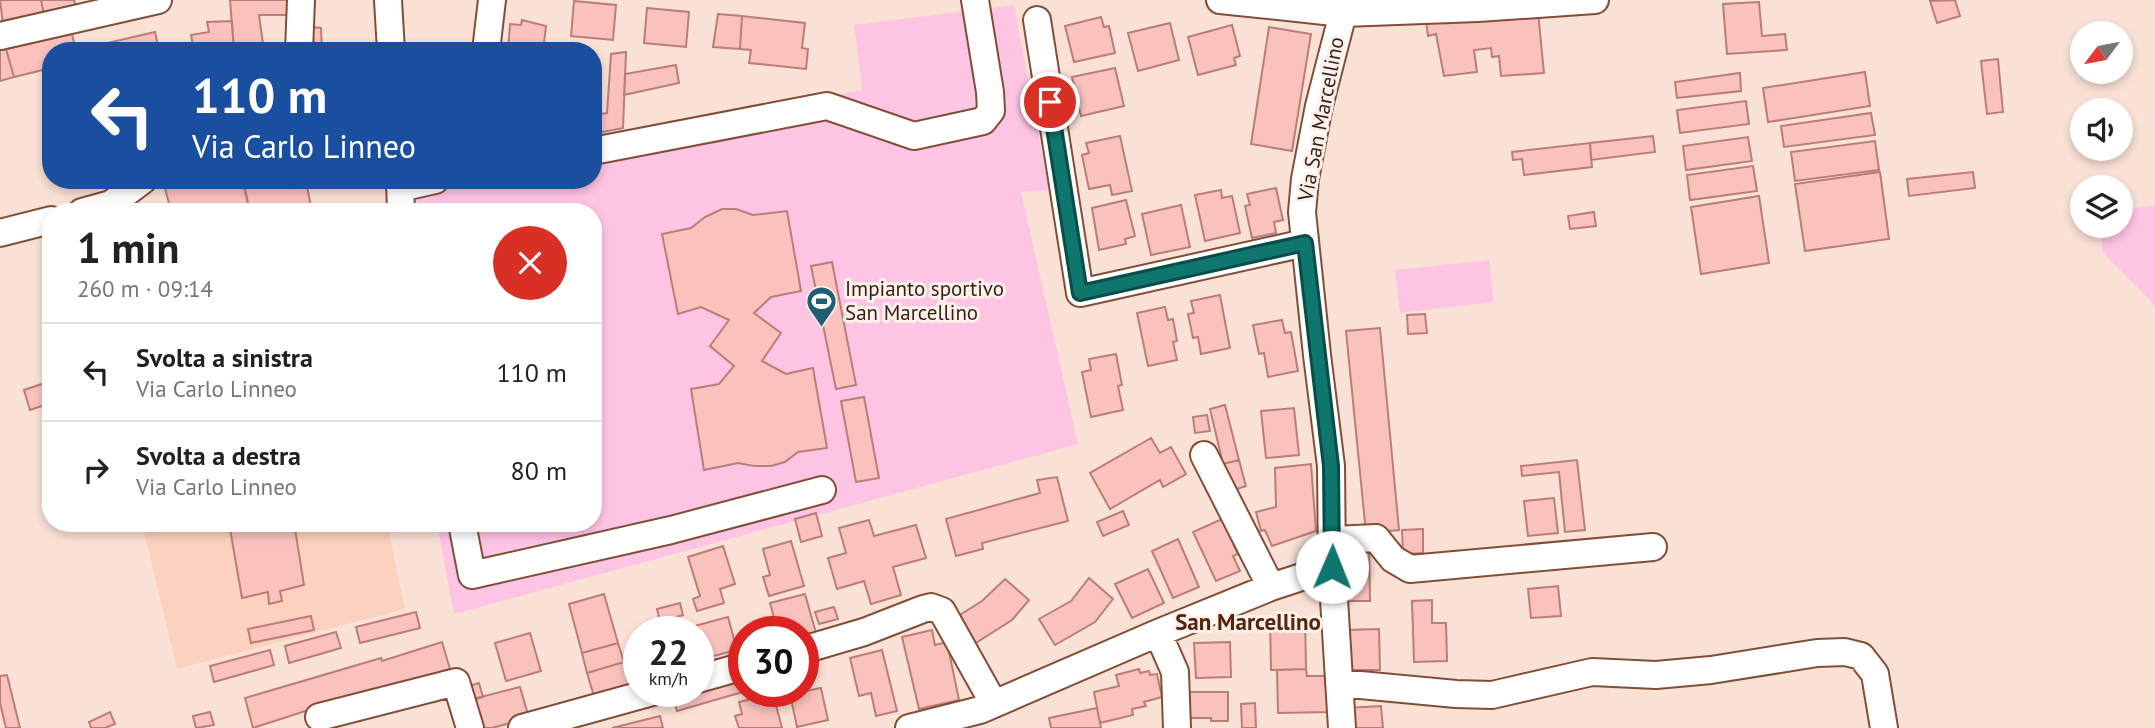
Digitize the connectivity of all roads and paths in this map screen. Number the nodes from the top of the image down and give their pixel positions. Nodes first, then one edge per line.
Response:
1 (158, 0) edge
2 (301, 0) edge
3 (388, 0) edge
4 (492, 0) edge
5 (975, 0) edge
6 (1220, 0) edge
7 (1595, 0) edge
8 (1478, 4) edge
9 (1343, 13) junction
10 (1037, 20) dead end
11 (0, 36) edge
12 (299, 42) edge
13 (390, 42) edge
14 (487, 42) edge
15 (602, 149) edge
16 (131, 189) edge
17 (114, 203) edge
18 (42, 222) edge
19 (0, 233) edge
20 (1305, 243) junction
21 (1205, 455) dead end
22 (822, 490) dead end
23 (464, 532) edge
24 (1333, 540) junction
25 (1653, 547) dead end
26 (1332, 567) junction
27 (1271, 587) junction
28 (1158, 633) junction
29 (819, 645) edge
30 (1339, 683) junction
31 (623, 700) edge
32 (994, 704) junction
33 (319, 717) dead end
34 (470, 728) edge
35 (522, 728) edge
36 (909, 728) edge
37 (1177, 728) edge
38 (1342, 728) edge
39 (1884, 728) edge

1 - 11 street
2 - 12 street
3 - 13 street
4 - 14 street
5 - 15 street
6 - 9 street
7 - 8 street
8 - 9 street
9 - 20 street, Via San Marcellino
10 - 20 street
16 - 17 street
18 - 19 street
20 - 24 street, Via San Marcellino
21 - 27 street
22 - 23 street
24 - 25 street
24 - 26 street, Via San Marcellino
26 - 27 street
26 - 30 street, Via San Marcellino
27 - 28 street
28 - 32 street
28 - 37 street
29 - 32 street
30 - 38 street, Via San Marcellino
30 - 39 street
31 - 35 street
32 - 36 street
33 - 34 street

